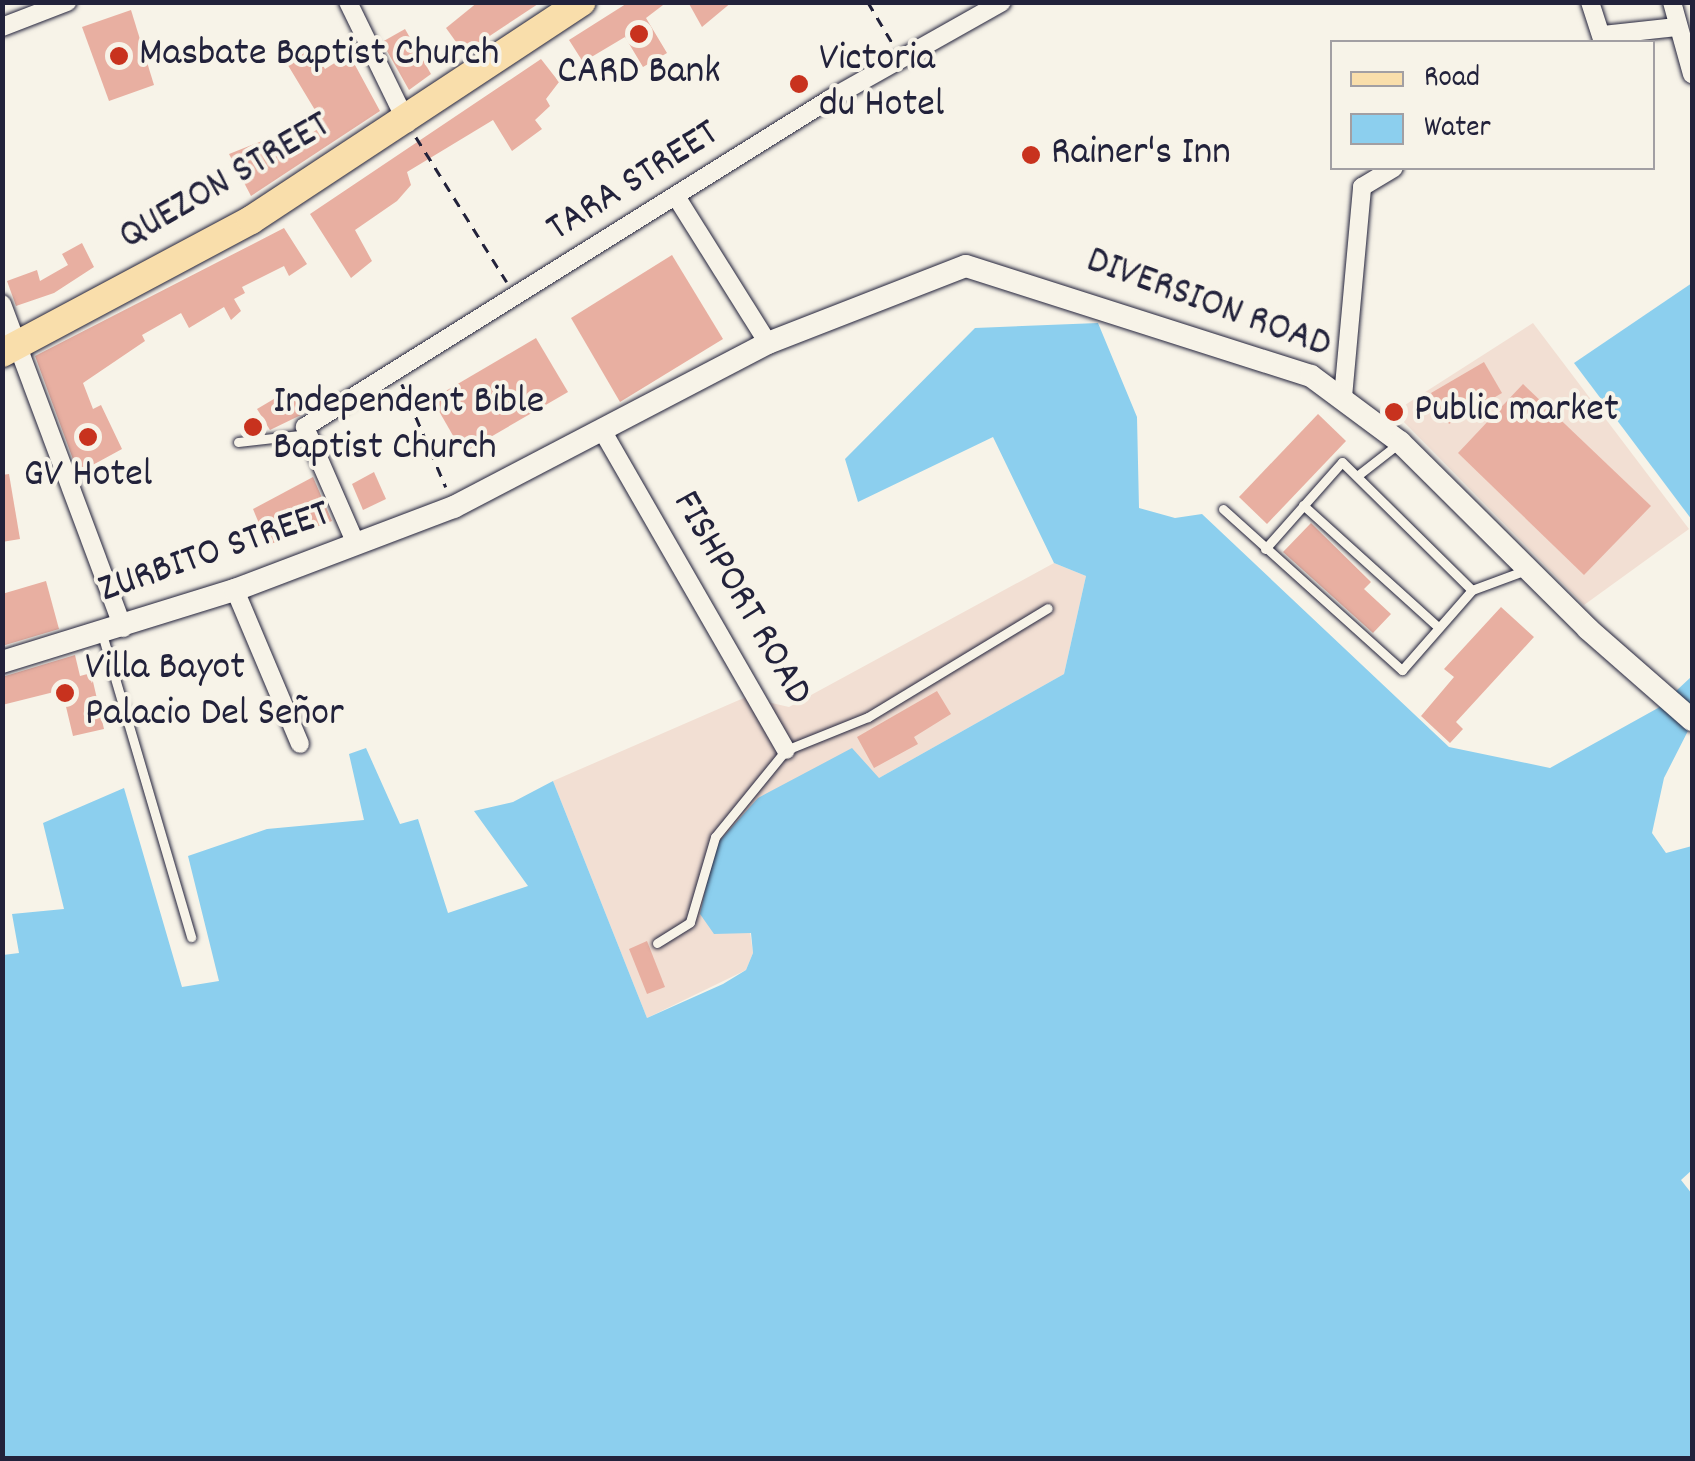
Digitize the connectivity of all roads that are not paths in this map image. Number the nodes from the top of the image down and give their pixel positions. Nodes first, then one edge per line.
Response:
1 (67, 2) edge
2 (348, 2) edge
3 (582, 2) edge
4 (1002, 2) edge
5 (1590, 2) edge
6 (1672, 2) edge
7 (2, 26) edge
8 (1677, 26) junction
9 (1603, 39) edge
10 (1692, 74) edge
11 (407, 123) junction
12 (1391, 170) edge
13 (677, 198) junction
14 (2, 304) edge
15 (768, 342) junction
16 (10, 349) edge
17 (1343, 396) junction
18 (602, 430) junction
19 (307, 431) junction
20 (238, 442) dead end
21 (1400, 442) junction
22 (1357, 476) junction
23 (1303, 505) junction
24 (1224, 509) dead end
25 (356, 544) junction
26 (1265, 549) junction
27 (1530, 568) junction
28 (235, 590) junction
29 (1472, 590) junction
30 (1048, 608) dead end
31 (1438, 626) junction
32 (112, 631) junction
33 (2, 662) edge
34 (1692, 720) edge
35 (300, 744) dead end
36 (786, 750) junction
37 (190, 937) dead end
38 (656, 944) dead end

1 - 7 street
2 - 11 street
3 - 11 main road, QUEZON STREET
4 - 13 street, TARA STREET
5 - 9 street
6 - 8 street
8 - 9 street
8 - 10 street
11 - 16 main road, QUEZON STREET
12 - 17 street
13 - 15 street
13 - 19 street, TARA STREET
14 - 16 street
15 - 17 street, DIVERSION ROAD
15 - 18 street, ZURBITO STREET
16 - 32 street
17 - 21 street, DIVERSION ROAD
18 - 25 street, ZURBITO STREET
18 - 36 street, FISHPORT ROAD
19 - 20 lane
19 - 25 street
21 - 22 lane
21 - 27 street, DIVERSION ROAD
22 - 23 lane
22 - 29 lane
23 - 26 lane
23 - 31 lane
24 - 26 lane
25 - 28 street, ZURBITO STREET
26 - 31 lane
27 - 29 lane
27 - 34 street, DIVERSION ROAD
28 - 32 street, ZURBITO STREET
28 - 35 street
29 - 31 lane
30 - 36 lane
32 - 33 street, ZURBITO STREET
32 - 37 lane
36 - 38 lane, FISHPORT ROAD

